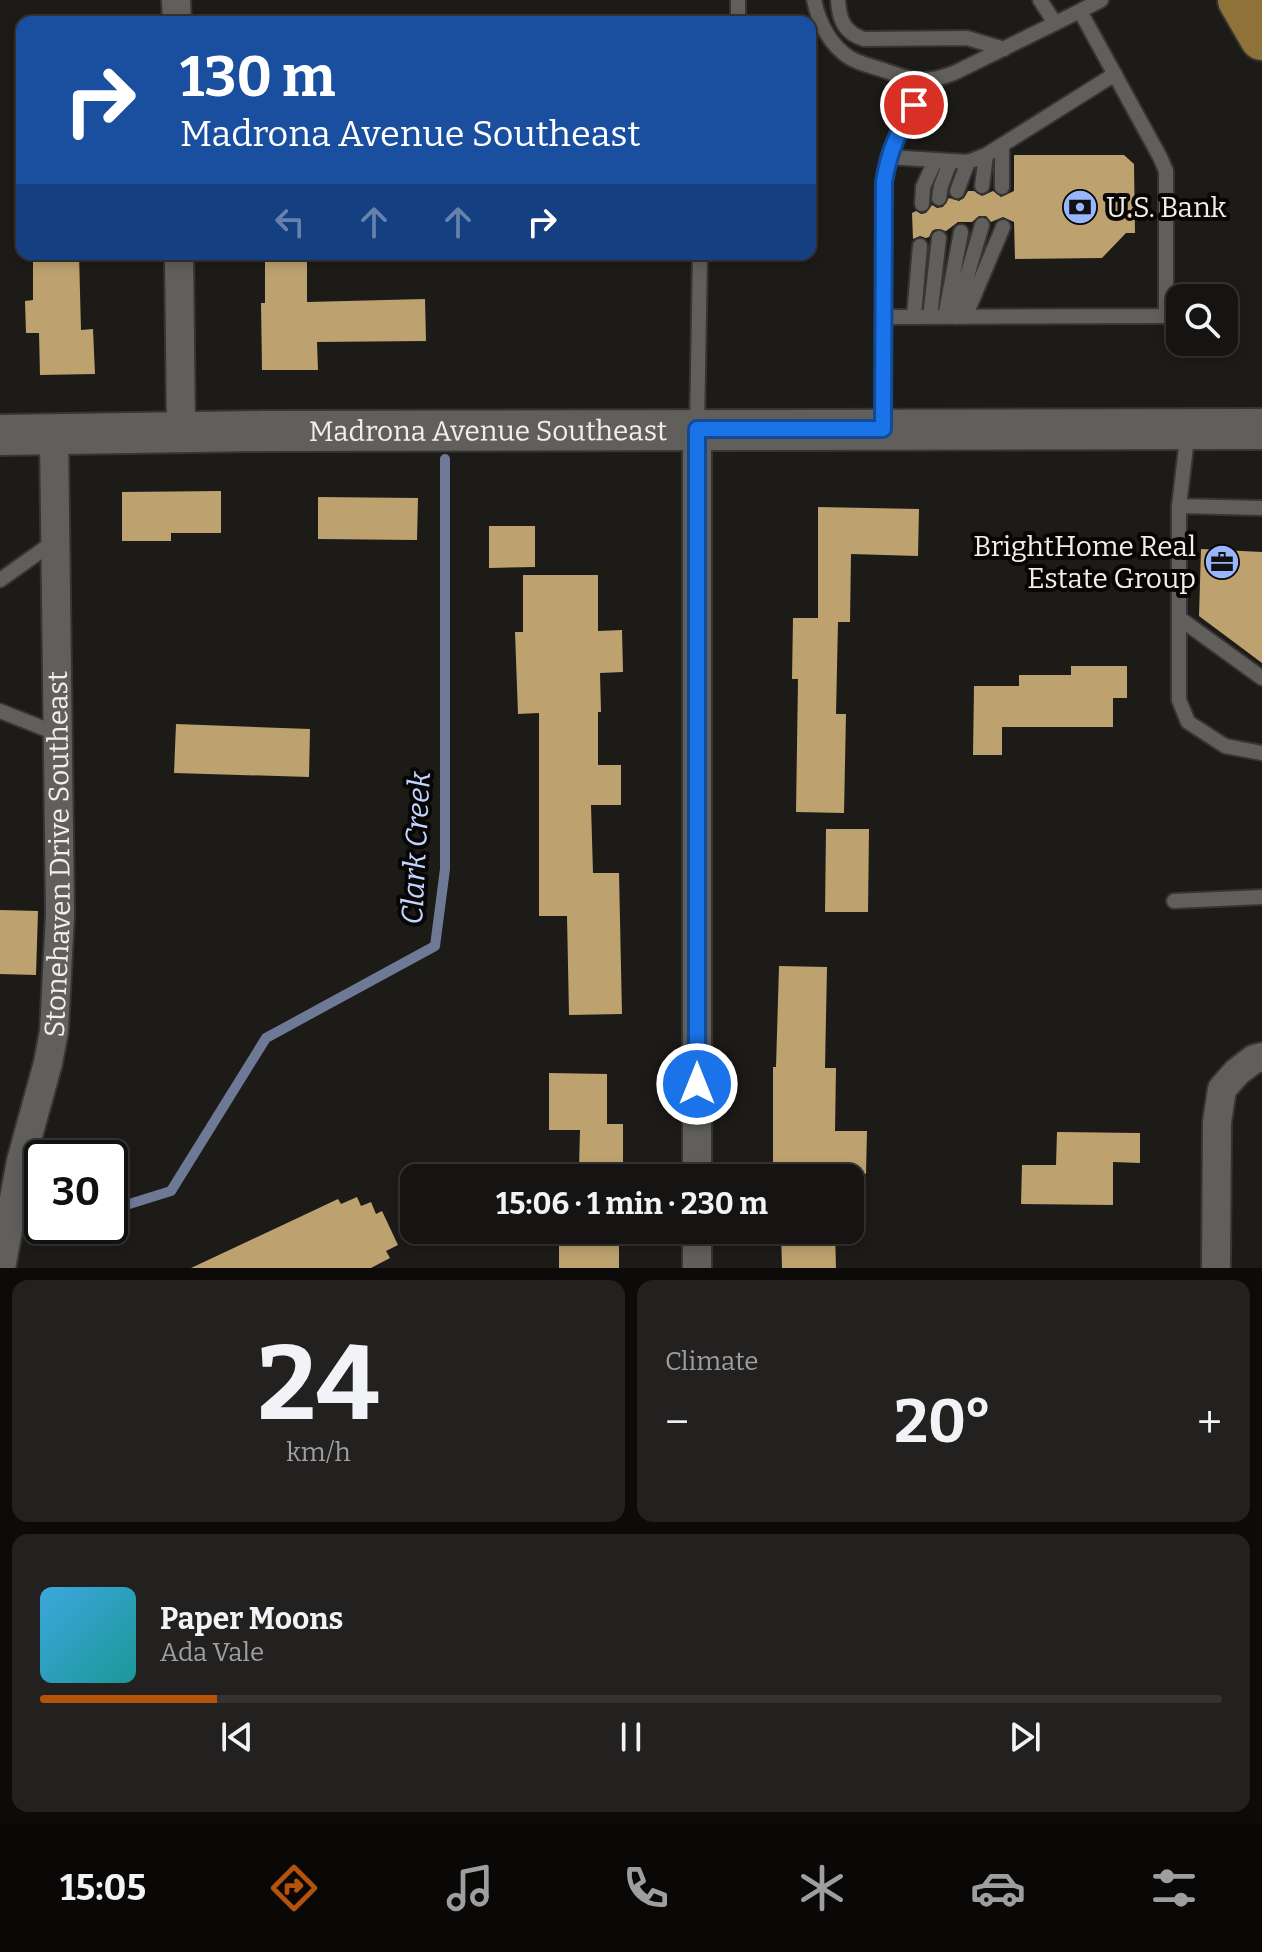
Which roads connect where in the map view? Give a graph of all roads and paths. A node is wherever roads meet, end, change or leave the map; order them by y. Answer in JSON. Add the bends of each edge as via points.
{"nodes":[{"id":1,"x":814,"y":0,"type":"edge"},
{"id":2,"x":838,"y":0,"type":"edge"},
{"id":3,"x":1040,"y":0,"type":"edge"},
{"id":4,"x":1101,"y":0,"type":"edge"},
{"id":5,"x":1240,"y":0,"type":"edge"},
{"id":6,"x":1080,"y":11,"type":"junction"},
{"id":7,"x":1055,"y":23,"type":"junction"},
{"id":8,"x":1262,"y":38,"type":"edge"},
{"id":9,"x":1004,"y":49,"type":"junction"},
{"id":10,"x":1115,"y":74,"type":"junction"},
{"id":11,"x":933,"y":81,"type":"junction"},
{"id":12,"x":1002,"y":145,"type":"junction"},
{"id":13,"x":986,"y":155,"type":"junction"},
{"id":14,"x":888,"y":157,"type":"junction"},
{"id":15,"x":943,"y":162,"type":"junction"},
{"id":16,"x":968,"y":162,"type":"junction"},
{"id":17,"x":982,"y":186,"type":"dead end"},
{"id":18,"x":1002,"y":187,"type":"dead end"},
{"id":19,"x":957,"y":191,"type":"dead end"},
{"id":20,"x":939,"y":198,"type":"dead end"},
{"id":21,"x":922,"y":204,"type":"dead end"},
{"id":22,"x":982,"y":225,"type":"dead end"},
{"id":23,"x":1003,"y":227,"type":"dead end"},
{"id":24,"x":961,"y":232,"type":"dead end"},
{"id":25,"x":939,"y":238,"type":"dead end"},
{"id":26,"x":920,"y":246,"type":"dead end"},
{"id":27,"x":179,"y":260,"type":"edge"},
{"id":28,"x":700,"y":260,"type":"edge"},
{"id":29,"x":914,"y":316,"type":"junction"},
{"id":30,"x":884,"y":317,"type":"junction"},
{"id":31,"x":949,"y":317,"type":"junction"},
{"id":32,"x":697,"y":429,"type":"junction"},
{"id":33,"x":883,"y":429,"type":"junction"},
{"id":34,"x":1188,"y":429,"type":"junction"},
{"id":35,"x":1262,"y":429,"type":"edge"},
{"id":36,"x":181,"y":431,"type":"junction"},
{"id":37,"x":0,"y":435,"type":"edge"},
{"id":38,"x":54,"y":435,"type":"junction"},
{"id":39,"x":1179,"y":506,"type":"junction"},
{"id":40,"x":1262,"y":508,"type":"edge"},
{"id":41,"x":55,"y":541,"type":"junction"},
{"id":42,"x":0,"y":580,"type":"edge"},
{"id":43,"x":1179,"y":618,"type":"junction"},
{"id":44,"x":1262,"y":678,"type":"edge"},
{"id":45,"x":0,"y":711,"type":"edge"},
{"id":46,"x":58,"y":734,"type":"junction"},
{"id":47,"x":1262,"y":753,"type":"edge"},
{"id":48,"x":1262,"y":897,"type":"edge"},
{"id":49,"x":1174,"y":901,"type":"dead end"},
{"id":50,"x":1262,"y":1057,"type":"edge"},
{"id":51,"x":697,"y":1164,"type":"edge"},
{"id":52,"x":697,"y":1244,"type":"edge"},
{"id":53,"x":1,"y":1268,"type":"edge"},
{"id":54,"x":697,"y":1268,"type":"edge"},
{"id":55,"x":1216,"y":1268,"type":"edge"}],
"edges":[{"from":1,"to":11,"type":"lane","via":[[829,38],[851,59]]},
{"from":2,"to":9,"type":"lane","via":[[844,27],[864,39],[967,38]]},
{"from":3,"to":7,"type":"lane"},
{"from":4,"to":6,"type":"lane"},
{"from":5,"to":8,"type":"main road"},
{"from":6,"to":7,"type":"lane"},
{"from":6,"to":10,"type":"lane"},
{"from":7,"to":9,"type":"lane"},
{"from":9,"to":11,"type":"lane"},
{"from":10,"to":12,"type":"lane"},
{"from":10,"to":31,"type":"lane","via":[[1166,171],[1166,316]]},
{"from":11,"to":14,"type":"lane","via":[[914,105]]},
{"from":12,"to":13,"type":"lane"},
{"from":12,"to":18,"type":"lane"},
{"from":13,"to":16,"type":"lane"},
{"from":13,"to":17,"type":"lane"},
{"from":14,"to":15,"type":"lane"},
{"from":14,"to":30,"type":"lane"},
{"from":15,"to":16,"type":"lane"},
{"from":15,"to":20,"type":"lane"},
{"from":15,"to":21,"type":"lane","via":[[923,187]]},
{"from":16,"to":19,"type":"lane"},
{"from":22,"to":31,"type":"lane"},
{"from":23,"to":31,"type":"lane"},
{"from":24,"to":31,"type":"lane"},
{"from":25,"to":31,"type":"lane"},
{"from":26,"to":29,"type":"lane"},
{"from":27,"to":36,"type":"street"},
{"from":28,"to":32,"type":"lane"},
{"from":29,"to":30,"type":"lane"},
{"from":29,"to":31,"type":"lane"},
{"from":30,"to":33,"type":"lane"},
{"from":32,"to":33,"type":"main road","name":"Madrona Avenue Southeast"},
{"from":32,"to":36,"type":"main road","name":"Madrona Avenue Southeast"},
{"from":32,"to":51,"type":"street"},
{"from":33,"to":34,"type":"main road","name":"Madrona Avenue Southeast"},
{"from":34,"to":35,"type":"main road","name":"Madrona Avenue Southeast"},
{"from":34,"to":39,"type":"lane"},
{"from":36,"to":38,"type":"main road","name":"Madrona Avenue Southeast"},
{"from":37,"to":38,"type":"main road","name":"Madrona Avenue Southeast"},
{"from":38,"to":41,"type":"street","name":"Stonehaven Drive Southeast"},
{"from":39,"to":40,"type":"lane"},
{"from":39,"to":43,"type":"lane"},
{"from":41,"to":42,"type":"lane"},
{"from":41,"to":46,"type":"street","name":"Stonehaven Drive Southeast"},
{"from":43,"to":44,"type":"lane"},
{"from":43,"to":47,"type":"lane","via":[[1179,700],[1188,722],[1225,746]]},
{"from":45,"to":46,"type":"lane"},
{"from":46,"to":53,"type":"street","name":"Stonehaven Drive Southeast","via":[[60,915],[54,1031]]},
{"from":48,"to":49,"type":"lane"},
{"from":50,"to":55,"type":"street","via":[[1222,1089]]},
{"from":52,"to":54,"type":"street"}]}
